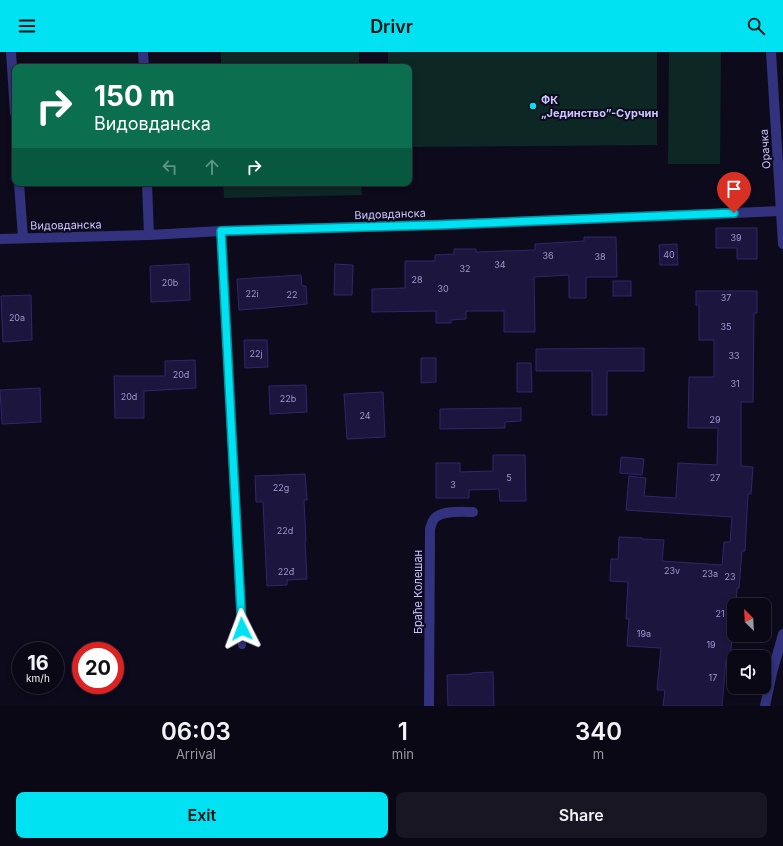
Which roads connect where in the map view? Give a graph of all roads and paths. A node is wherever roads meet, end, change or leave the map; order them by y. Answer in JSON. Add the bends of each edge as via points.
{"nodes":[{"id":1,"x":11,"y":52,"type":"edge"},
{"id":2,"x":143,"y":52,"type":"edge"},
{"id":3,"x":771,"y":52,"type":"edge"},
{"id":4,"x":144,"y":64,"type":"edge"},
{"id":5,"x":12,"y":68,"type":"edge"},
{"id":6,"x":19,"y":186,"type":"edge"},
{"id":7,"x":147,"y":186,"type":"edge"},
{"id":8,"x":781,"y":211,"type":"junction"},
{"id":9,"x":221,"y":231,"type":"junction"},
{"id":10,"x":149,"y":235,"type":"junction"},
{"id":11,"x":23,"y":238,"type":"junction"},
{"id":12,"x":0,"y":239,"type":"edge"},
{"id":13,"x":783,"y":244,"type":"edge"},
{"id":14,"x":474,"y":512,"type":"dead end"},
{"id":15,"x":783,"y":634,"type":"edge"},
{"id":16,"x":242,"y":645,"type":"dead end"},
{"id":17,"x":429,"y":706,"type":"edge"},
{"id":18,"x":765,"y":706,"type":"edge"}],
"edges":[{"from":1,"to":5,"type":"street"},
{"from":2,"to":4,"type":"street"},
{"from":3,"to":8,"type":"street","name":"Орачка"},
{"from":6,"to":11,"type":"street"},
{"from":7,"to":10,"type":"street"},
{"from":8,"to":9,"type":"street","name":"Видовданска"},
{"from":8,"to":13,"type":"street","name":"Орачка"},
{"from":9,"to":10,"type":"street","name":"Видовданска"},
{"from":9,"to":16,"type":"lane"},
{"from":10,"to":11,"type":"street","name":"Видовданска"},
{"from":11,"to":12,"type":"street","name":"Видовданска"},
{"from":14,"to":17,"type":"street","name":"Браће Колешан","via":[[445,513],[436,517],[430,529]]},
{"from":15,"to":18,"type":"street"}]}
